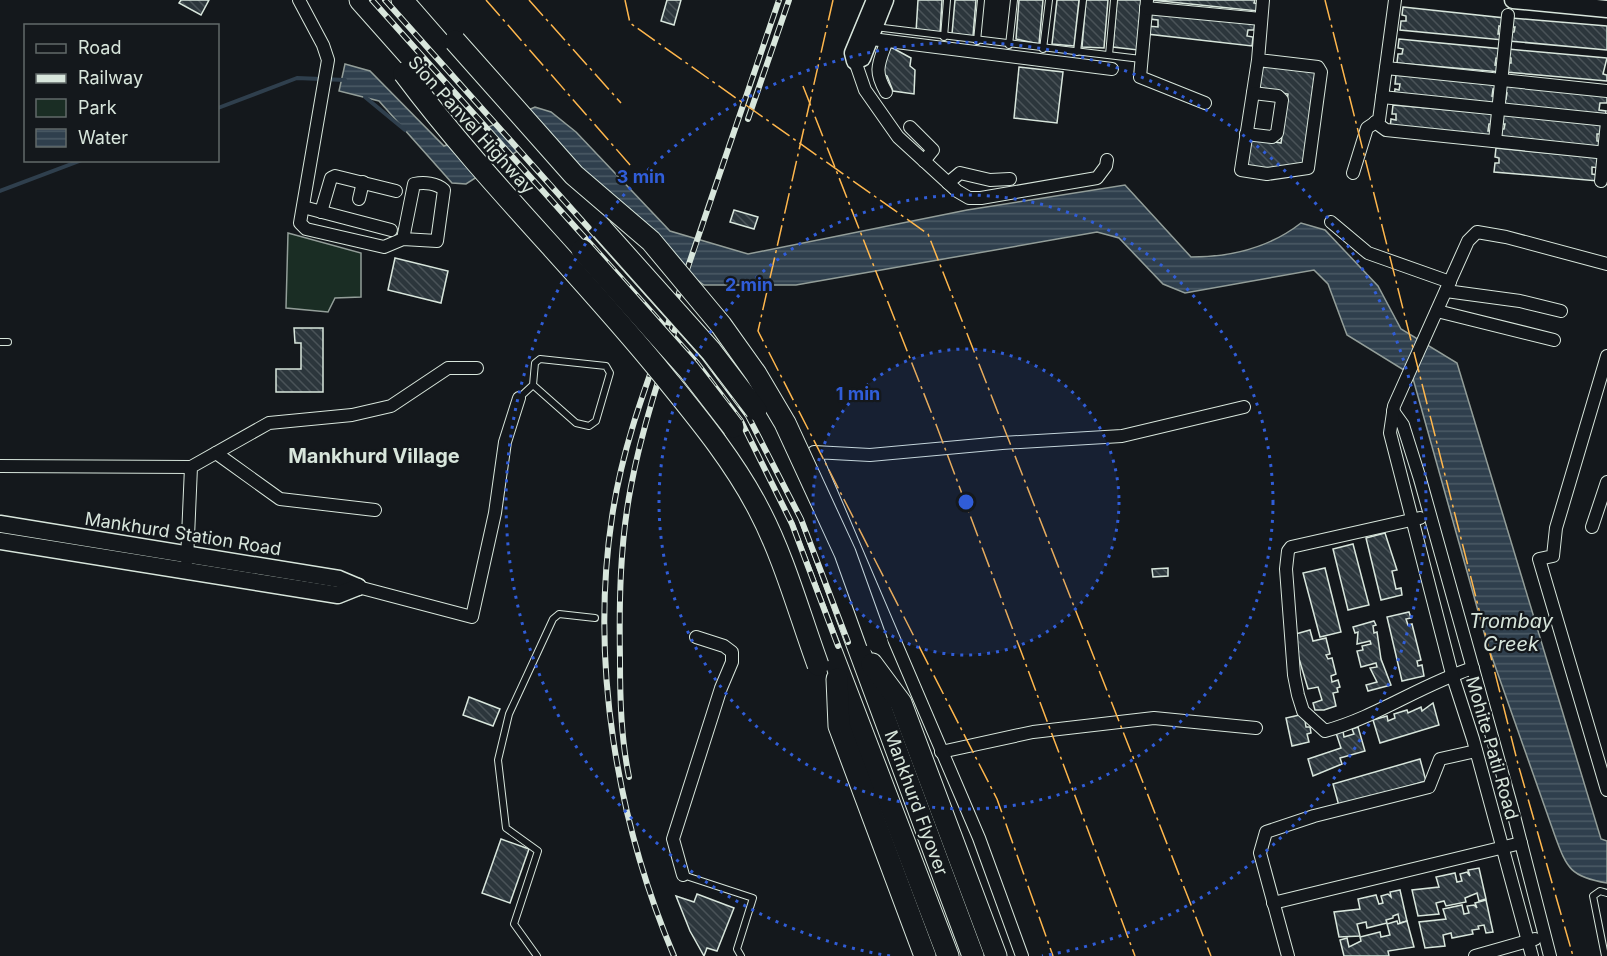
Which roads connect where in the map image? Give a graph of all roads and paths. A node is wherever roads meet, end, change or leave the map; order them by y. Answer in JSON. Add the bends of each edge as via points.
{"nodes":[{"id":1,"x":299,"y":0,"type":"edge"},
{"id":2,"x":360,"y":0,"type":"edge"},
{"id":3,"x":875,"y":0,"type":"edge"},
{"id":4,"x":885,"y":0,"type":"edge"},
{"id":5,"x":947,"y":0,"type":"edge"},
{"id":6,"x":981,"y":0,"type":"edge"},
{"id":7,"x":1014,"y":0,"type":"edge"},
{"id":8,"x":1049,"y":0,"type":"edge"},
{"id":9,"x":1083,"y":0,"type":"edge"},
{"id":10,"x":1114,"y":0,"type":"edge"},
{"id":11,"x":1263,"y":0,"type":"edge"},
{"id":12,"x":1395,"y":0,"type":"edge"},
{"id":13,"x":404,"y":3,"type":"edge"},
{"id":14,"x":1581,"y":3,"type":"edge"},
{"id":15,"x":1147,"y":4,"type":"edge"},
{"id":16,"x":1510,"y":8,"type":"edge"},
{"id":17,"x":1607,"y":9,"type":"edge"},
{"id":18,"x":1261,"y":19,"type":"junction"},
{"id":19,"x":381,"y":23,"type":"junction"},
{"id":20,"x":872,"y":37,"type":"junction"},
{"id":21,"x":944,"y":37,"type":"junction"},
{"id":22,"x":977,"y":41,"type":"junction"},
{"id":23,"x":1009,"y":45,"type":"junction"},
{"id":24,"x":1043,"y":49,"type":"junction"},
{"id":25,"x":1077,"y":52,"type":"junction"},
{"id":26,"x":1109,"y":56,"type":"junction"},
{"id":27,"x":1141,"y":59,"type":"junction"},
{"id":28,"x":1258,"y":60,"type":"junction"},
{"id":29,"x":855,"y":61,"type":"joint"},
{"id":30,"x":1386,"y":68,"type":"junction"},
{"id":31,"x":1112,"y":69,"type":"dead end"},
{"id":32,"x":1503,"y":80,"type":"junction"},
{"id":33,"x":1607,"y":91,"type":"edge"},
{"id":34,"x":886,"y":92,"type":"dead end"},
{"id":35,"x":1253,"y":93,"type":"junction"},
{"id":36,"x":1382,"y":97,"type":"junction"},
{"id":37,"x":1205,"y":103,"type":"dead end"},
{"id":38,"x":1499,"y":109,"type":"junction"},
{"id":39,"x":1607,"y":121,"type":"edge"},
{"id":40,"x":1375,"y":122,"type":"junction"},
{"id":41,"x":910,"y":127,"type":"dead end"},
{"id":42,"x":1246,"y":134,"type":"junction"},
{"id":43,"x":1496,"y":141,"type":"junction"},
{"id":44,"x":1605,"y":152,"type":"edge"},
{"id":45,"x":1107,"y":160,"type":"dead end"},
{"id":46,"x":924,"y":161,"type":"junction"},
{"id":47,"x":1353,"y":173,"type":"dead end"},
{"id":48,"x":1010,"y":178,"type":"dead end"},
{"id":49,"x":1601,"y":181,"type":"dead end"},
{"id":50,"x":363,"y":182,"type":"junction"},
{"id":51,"x":948,"y":183,"type":"junction"},
{"id":52,"x":396,"y":191,"type":"dead end"},
{"id":53,"x":359,"y":200,"type":"dead end"},
{"id":54,"x":303,"y":207,"type":"junction"},
{"id":55,"x":321,"y":212,"type":"junction"},
{"id":56,"x":1331,"y":222,"type":"dead end"},
{"id":57,"x":391,"y":230,"type":"dead end"},
{"id":58,"x":403,"y":239,"type":"junction"},
{"id":59,"x":1607,"y":264,"type":"edge"},
{"id":60,"x":1448,"y":287,"type":"junction"},
{"id":61,"x":1437,"y":312,"type":"junction"},
{"id":62,"x":1561,"y":312,"type":"dead end"},
{"id":63,"x":1554,"y":340,"type":"dead end"},
{"id":64,"x":0,"y":342,"type":"edge"},
{"id":65,"x":8,"y":342,"type":"dead end"},
{"id":66,"x":1607,"y":356,"type":"edge"},
{"id":67,"x":477,"y":368,"type":"dead end"},
{"id":68,"x":533,"y":385,"type":"junction"},
{"id":69,"x":519,"y":398,"type":"joint"},
{"id":70,"x":1244,"y":407,"type":"dead end"},
{"id":71,"x":1393,"y":411,"type":"junction"},
{"id":72,"x":216,"y":453,"type":"junction"},
{"id":73,"x":0,"y":466,"type":"edge"},
{"id":74,"x":191,"y":467,"type":"junction"},
{"id":75,"x":1420,"y":481,"type":"junction"},
{"id":76,"x":1607,"y":482,"type":"edge"},
{"id":77,"x":1404,"y":486,"type":"junction"},
{"id":78,"x":375,"y":510,"type":"dead end"},
{"id":79,"x":1430,"y":515,"type":"junction"},
{"id":80,"x":1413,"y":520,"type":"junction"},
{"id":81,"x":0,"y":524,"type":"edge"},
{"id":82,"x":1592,"y":527,"type":"dead end"},
{"id":83,"x":0,"y":541,"type":"edge"},
{"id":84,"x":1440,"y":551,"type":"junction"},
{"id":85,"x":1423,"y":555,"type":"junction"},
{"id":86,"x":186,"y":564,"type":"junction"},
{"id":87,"x":358,"y":587,"type":"joint"},
{"id":88,"x":595,"y":618,"type":"dead end"},
{"id":89,"x":696,"y":637,"type":"dead end"},
{"id":90,"x":869,"y":646,"type":"junction"},
{"id":91,"x":827,"y":663,"type":"junction"},
{"id":92,"x":1473,"y":668,"type":"junction"},
{"id":93,"x":1452,"y":675,"type":"junction"},
{"id":94,"x":891,"y":707,"type":"junction"},
{"id":95,"x":849,"y":722,"type":"junction"},
{"id":96,"x":1256,"y":728,"type":"dead end"},
{"id":97,"x":1476,"y":751,"type":"junction"},
{"id":98,"x":940,"y":752,"type":"junction"},
{"id":99,"x":1607,"y":790,"type":"edge"},
{"id":100,"x":1511,"y":804,"type":"junction"},
{"id":101,"x":1492,"y":809,"type":"junction"},
{"id":102,"x":1521,"y":843,"type":"junction"},
{"id":103,"x":1503,"y":849,"type":"junction"},
{"id":104,"x":683,"y":875,"type":"joint"},
{"id":105,"x":1607,"y":892,"type":"edge"},
{"id":106,"x":1273,"y":903,"type":"junction"},
{"id":107,"x":1545,"y":936,"type":"junction"},
{"id":108,"x":1528,"y":941,"type":"junction"},
{"id":109,"x":537,"y":956,"type":"edge"},
{"id":110,"x":741,"y":956,"type":"edge"},
{"id":111,"x":925,"y":956,"type":"edge"},
{"id":112,"x":948,"y":956,"type":"edge"},
{"id":113,"x":973,"y":956,"type":"edge"},
{"id":114,"x":996,"y":956,"type":"edge"},
{"id":115,"x":1022,"y":956,"type":"edge"},
{"id":116,"x":1288,"y":956,"type":"edge"},
{"id":117,"x":1475,"y":956,"type":"edge"},
{"id":118,"x":1532,"y":956,"type":"edge"},
{"id":119,"x":1550,"y":956,"type":"edge"},
{"id":120,"x":1605,"y":956,"type":"edge"}],
"edges":[{"from":1,"to":54,"type":"street","via":[[328,60]]},
{"from":2,"to":19,"type":"highway","name":"Sion Panvel Highway"},
{"from":3,"to":20,"type":"street"},
{"from":4,"to":20,"type":"street"},
{"from":5,"to":21,"type":"lane"},
{"from":6,"to":22,"type":"lane"},
{"from":7,"to":23,"type":"lane"},
{"from":8,"to":24,"type":"lane"},
{"from":9,"to":25,"type":"lane"},
{"from":10,"to":26,"type":"lane"},
{"from":11,"to":18,"type":"street"},
{"from":12,"to":30,"type":"street"},
{"from":13,"to":90,"type":"highway","name":"Sion Panvel Highway","bridge":true,"via":[[711,351],[756,410]]},
{"from":13,"to":90,"type":"highway","bridge":true,"via":[[455,41],[574,175],[651,241],[721,325],[785,423],[845,553]]},
{"from":14,"to":16,"type":"street"},
{"from":14,"to":17,"type":"street"},
{"from":15,"to":18,"type":"street"},
{"from":15,"to":27,"type":"street"},
{"from":16,"to":32,"type":"street"},
{"from":18,"to":28,"type":"street"},
{"from":19,"to":91,"type":"highway","bridge":true,"via":[[404,73],[480,169],[638,343],[716,440],[759,508]]},
{"from":19,"to":91,"type":"highway","name":"Sion Panvel Highway","bridge":true,"via":[[689,370],[733,427],[784,528]]},
{"from":20,"to":21,"type":"lane"},
{"from":20,"to":29,"type":"street","via":[[862,58]]},
{"from":20,"to":31,"type":"street"},
{"from":20,"to":34,"type":"street","via":[[878,77]]},
{"from":21,"to":22,"type":"lane"},
{"from":22,"to":23,"type":"lane"},
{"from":23,"to":24,"type":"lane"},
{"from":24,"to":25,"type":"lane"},
{"from":25,"to":26,"type":"lane"},
{"from":26,"to":27,"type":"lane"},
{"from":27,"to":37,"type":"street","via":[[1142,78]]},
{"from":28,"to":35,"type":"street"},
{"from":28,"to":42,"type":"street","via":[[1318,67],[1322,72],[1308,168],[1267,174],[1241,170]]},
{"from":29,"to":46,"type":"street","via":[[865,90],[898,137]]},
{"from":30,"to":32,"type":"street"},
{"from":30,"to":36,"type":"street"},
{"from":32,"to":33,"type":"street"},
{"from":32,"to":38,"type":"street"},
{"from":35,"to":42,"type":"street"},
{"from":35,"to":42,"type":"street","via":[[1282,100],[1277,133],[1272,137]]},
{"from":36,"to":38,"type":"street"},
{"from":36,"to":40,"type":"street"},
{"from":38,"to":39,"type":"street"},
{"from":38,"to":43,"type":"street"},
{"from":39,"to":44,"type":"street"},
{"from":40,"to":43,"type":"street","via":[[1386,130]]},
{"from":40,"to":47,"type":"street","via":[[1367,128]]},
{"from":41,"to":46,"type":"street","via":[[936,154]]},
{"from":43,"to":44,"type":"street"},
{"from":44,"to":49,"type":"street"},
{"from":45,"to":51,"type":"street","via":[[1097,177],[981,198],[969,198]]},
{"from":46,"to":51,"type":"street"},
{"from":48,"to":51,"type":"street","via":[[990,180],[960,173]]},
{"from":50,"to":52,"type":"street"},
{"from":50,"to":53,"type":"street"},
{"from":50,"to":55,"type":"street","via":[[331,178]]},
{"from":54,"to":55,"type":"street"},
{"from":54,"to":58,"type":"street","via":[[300,222],[306,229],[384,247]]},
{"from":55,"to":57,"type":"street"},
{"from":56,"to":60,"type":"street","via":[[1368,253]]},
{"from":58,"to":58,"type":"street","via":[[414,184],[440,186],[444,190],[437,242]]},
{"from":59,"to":60,"type":"street","via":[[1477,232],[1468,241]]},
{"from":60,"to":61,"type":"street"},
{"from":60,"to":62,"type":"street"},
{"from":61,"to":63,"type":"street"},
{"from":61,"to":71,"type":"street"},
{"from":64,"to":65,"type":"lane"},
{"from":66,"to":99,"type":"street","via":[[1556,528],[1553,556],[1539,559]]},
{"from":67,"to":72,"type":"street","via":[[448,368],[391,406],[352,415],[269,423]]},
{"from":68,"to":68,"type":"lane","via":[[535,363],[540,359],[606,366],[610,374],[596,421],[589,426],[576,423]]},
{"from":68,"to":69,"type":"lane"},
{"from":69,"to":87,"type":"street","name":"Mankhurd Station Road","via":[[505,442],[495,513],[472,617]]},
{"from":70,"to":98,"type":"street","via":[[1122,436],[870,455],[814,452],[878,595]]},
{"from":71,"to":75,"type":"street","via":[[1403,425]]},
{"from":71,"to":77,"type":"street","name":"Mohite Patil Road","via":[[1390,433]]},
{"from":72,"to":74,"type":"street"},
{"from":72,"to":78,"type":"street","via":[[280,499]]},
{"from":73,"to":74,"type":"street"},
{"from":74,"to":86,"type":"street"},
{"from":75,"to":77,"type":"street"},
{"from":75,"to":79,"type":"street"},
{"from":76,"to":82,"type":"street"},
{"from":77,"to":80,"type":"street","name":"Mohite Patil Road"},
{"from":79,"to":80,"type":"street"},
{"from":79,"to":84,"type":"street"},
{"from":80,"to":85,"type":"street","name":"Mohite Patil Road"},
{"from":80,"to":93,"type":"street","via":[[1291,547],[1288,551],[1286,568],[1298,695],[1303,711],[1325,731],[1347,725]]},
{"from":81,"to":86,"type":"street","name":"Mankhurd Station Road"},
{"from":83,"to":86,"type":"street","name":"Mankhurd Station Road"},
{"from":84,"to":85,"type":"street"},
{"from":84,"to":92,"type":"street"},
{"from":85,"to":93,"type":"street","name":"Mohite Patil Road"},
{"from":86,"to":87,"type":"street","name":"Mankhurd Station Road","via":[[338,595]]},
{"from":88,"to":109,"type":"lane","via":[[560,614],[553,619],[509,714],[498,760],[506,828],[538,851],[514,924]]},
{"from":89,"to":104,"type":"street","via":[[724,646],[732,652],[732,662],[673,838]]},
{"from":90,"to":94,"type":"highway"},
{"from":91,"to":95,"type":"highway"},
{"from":92,"to":93,"type":"street"},
{"from":92,"to":100,"type":"street"},
{"from":93,"to":97,"type":"street","name":"Mohite Patil Road"},
{"from":94,"to":113,"type":"highway","name":"Mankhurd Flyover"},
{"from":94,"to":114,"type":"highway"},
{"from":95,"to":111,"type":"highway"},
{"from":95,"to":112,"type":"highway","name":"Mankhurd Flyover"},
{"from":96,"to":98,"type":"street","via":[[1154,718],[1033,732]]},
{"from":97,"to":101,"type":"street","name":"Mohite Patil Road"},
{"from":97,"to":106,"type":"street","via":[[1440,759],[1429,787],[1266,832],[1260,854]]},
{"from":98,"to":115,"type":"street","via":[[979,838]]},
{"from":100,"to":101,"type":"street"},
{"from":100,"to":102,"type":"street"},
{"from":101,"to":103,"type":"street","name":"Mohite Patil Road"},
{"from":102,"to":103,"type":"street"},
{"from":102,"to":107,"type":"street"},
{"from":103,"to":106,"type":"street"},
{"from":103,"to":108,"type":"street","name":"Mohite Patil Road"},
{"from":104,"to":110,"type":"lane","via":[[753,898],[737,949]]},
{"from":105,"to":120,"type":"lane","via":[[1593,896]]},
{"from":106,"to":116,"type":"street"},
{"from":107,"to":108,"type":"street"},
{"from":107,"to":119,"type":"street"},
{"from":108,"to":117,"type":"street"},
{"from":108,"to":118,"type":"street","name":"Mohite Patil Road"}]}
